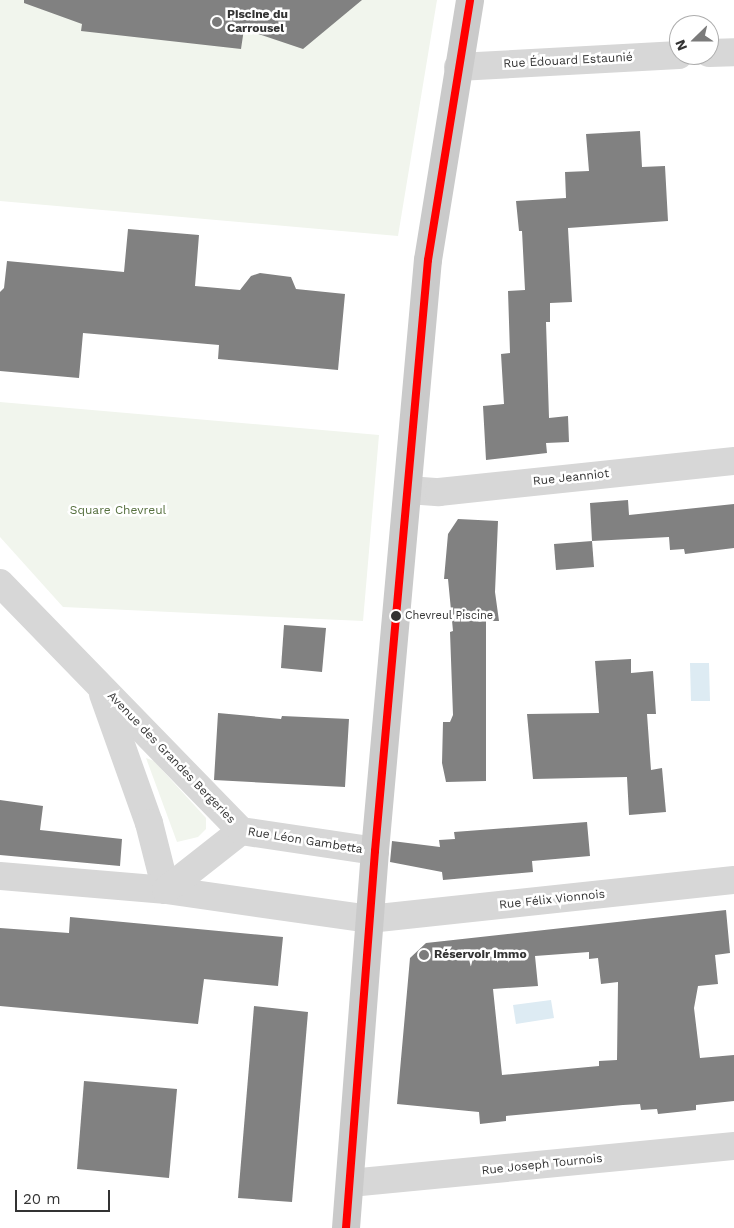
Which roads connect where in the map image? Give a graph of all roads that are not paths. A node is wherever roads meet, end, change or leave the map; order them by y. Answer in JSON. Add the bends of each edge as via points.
{"nodes":[{"id":1,"x":470,"y":0,"type":"edge"},
{"id":2,"x":734,"y":52,"type":"edge"},
{"id":3,"x":719,"y":53,"type":"edge"},
{"id":4,"x":669,"y":56,"type":"edge"},
{"id":5,"x":458,"y":67,"type":"junction"},
{"id":6,"x":734,"y":461,"type":"edge"},
{"id":7,"x":408,"y":490,"type":"junction"},
{"id":8,"x":0,"y":583,"type":"edge"},
{"id":9,"x":100,"y":685,"type":"junction"},
{"id":10,"x":241,"y":831,"type":"junction"},
{"id":11,"x":375,"y":851,"type":"junction"},
{"id":12,"x":0,"y":876,"type":"edge"},
{"id":13,"x":734,"y":880,"type":"edge"},
{"id":14,"x":166,"y":890,"type":"junction"},
{"id":15,"x":369,"y":919,"type":"junction"},
{"id":16,"x":734,"y":1146,"type":"edge"},
{"id":17,"x":350,"y":1183,"type":"junction"},
{"id":18,"x":346,"y":1228,"type":"edge"}],
"edges":[{"from":1,"to":5,"type":"main road"},
{"from":2,"to":3,"type":"street"},
{"from":4,"to":5,"type":"street","name":"Rue Édouard Estaunié"},
{"from":5,"to":7,"type":"main road","via":[[428,260]]},
{"from":6,"to":7,"type":"street","name":"Rue Jeanniot","via":[[439,492]]},
{"from":7,"to":11,"type":"main road"},
{"from":8,"to":9,"type":"street","name":"Avenue des Grandes Bergeries"},
{"from":9,"to":10,"type":"street","name":"Avenue des Grandes Bergeries"},
{"from":9,"to":14,"type":"street","name":"Avenue des Grandes Bergeries","via":[[149,823]]},
{"from":10,"to":11,"type":"street","name":"Rue Léon Gambetta"},
{"from":10,"to":14,"type":"street","name":"Rue Léon Gambetta"},
{"from":11,"to":15,"type":"main road"},
{"from":12,"to":14,"type":"street"},
{"from":13,"to":15,"type":"street","name":"Rue Félix Vionnois"},
{"from":14,"to":15,"type":"street"},
{"from":15,"to":17,"type":"main road"},
{"from":16,"to":17,"type":"street","name":"Rue Joseph Tournois"},
{"from":17,"to":18,"type":"main road"}]}
